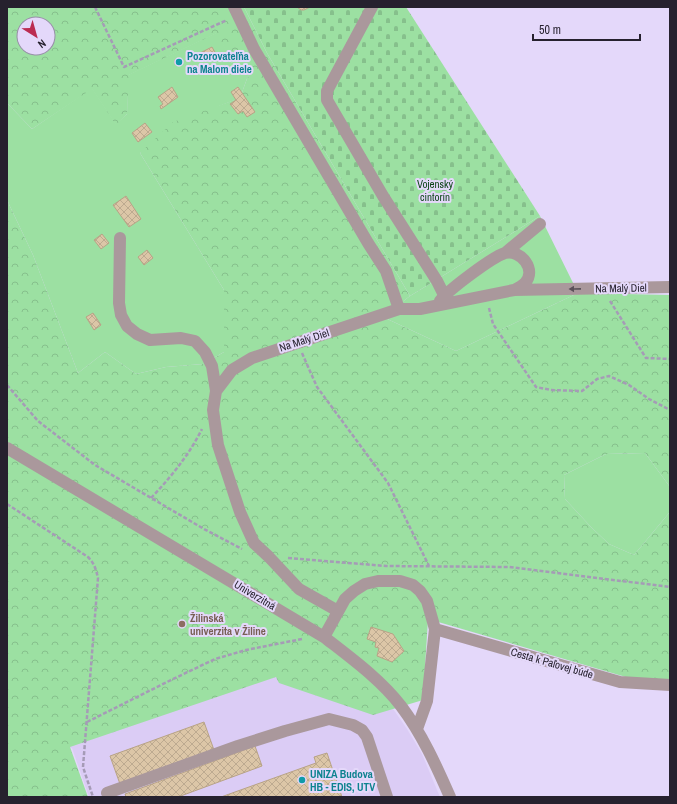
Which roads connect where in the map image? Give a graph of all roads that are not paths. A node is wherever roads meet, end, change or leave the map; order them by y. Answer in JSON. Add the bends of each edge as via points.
{"nodes":[{"id":1,"x":372,"y":7,"type":"edge"},
{"id":2,"x":236,"y":11,"type":"edge"},
{"id":3,"x":540,"y":224,"type":"dead end"},
{"id":4,"x":120,"y":238,"type":"dead end"},
{"id":5,"x":505,"y":253,"type":"junction"},
{"id":6,"x":670,"y":287,"type":"edge"},
{"id":7,"x":514,"y":290,"type":"junction"},
{"id":8,"x":444,"y":295,"type":"junction"},
{"id":9,"x":436,"y":306,"type":"junction"},
{"id":10,"x":399,"y":309,"type":"junction"},
{"id":11,"x":216,"y":391,"type":"junction"},
{"id":12,"x":7,"y":448,"type":"edge"},
{"id":13,"x":338,"y":612,"type":"junction"},
{"id":14,"x":435,"y":629,"type":"junction"},
{"id":15,"x":324,"y":637,"type":"junction"},
{"id":16,"x":670,"y":685,"type":"edge"},
{"id":17,"x":417,"y":729,"type":"junction"},
{"id":18,"x":106,"y":793,"type":"dead end"},
{"id":19,"x":387,"y":797,"type":"edge"},
{"id":20,"x":450,"y":797,"type":"edge"}],
"edges":[{"from":1,"to":8,"type":"street","via":[[327,91],[327,100]]},
{"from":2,"to":10,"type":"street","via":[[258,56],[386,271]]},
{"from":3,"to":5,"type":"street"},
{"from":4,"to":11,"type":"street","via":[[119,303],[121,315],[127,326],[150,340],[181,338],[195,341],[205,352],[212,366]]},
{"from":5,"to":7,"type":"street","via":[[520,256],[528,266],[526,282]]},
{"from":5,"to":8,"type":"street"},
{"from":6,"to":7,"type":"street","name":"Na Malý Diel","one_way":true},
{"from":7,"to":9,"type":"street","name":"Na Malý Diel"},
{"from":8,"to":9,"type":"street"},
{"from":9,"to":10,"type":"street","name":"Na Malý Diel"},
{"from":10,"to":11,"type":"street","name":"Na Malý Diel","via":[[252,358],[232,370]]},
{"from":11,"to":13,"type":"street","name":"Na Malý Diel","via":[[213,410],[218,445],[240,512],[254,543],[299,589]]},
{"from":12,"to":15,"type":"street","name":"Univerzitná"},
{"from":13,"to":14,"type":"street","via":[[344,599],[365,584],[400,581],[413,585],[428,601]]},
{"from":13,"to":15,"type":"street"},
{"from":14,"to":16,"type":"street","name":"Cesta k Paľovej búde","via":[[620,682]]},
{"from":14,"to":17,"type":"street","via":[[427,701]]},
{"from":15,"to":17,"type":"street","name":"Univerzitná","via":[[372,675],[400,705]]},
{"from":17,"to":20,"type":"street","name":"Univerzitná"},
{"from":18,"to":19,"type":"street","via":[[285,730],[329,719],[362,730],[367,737]]}]}
